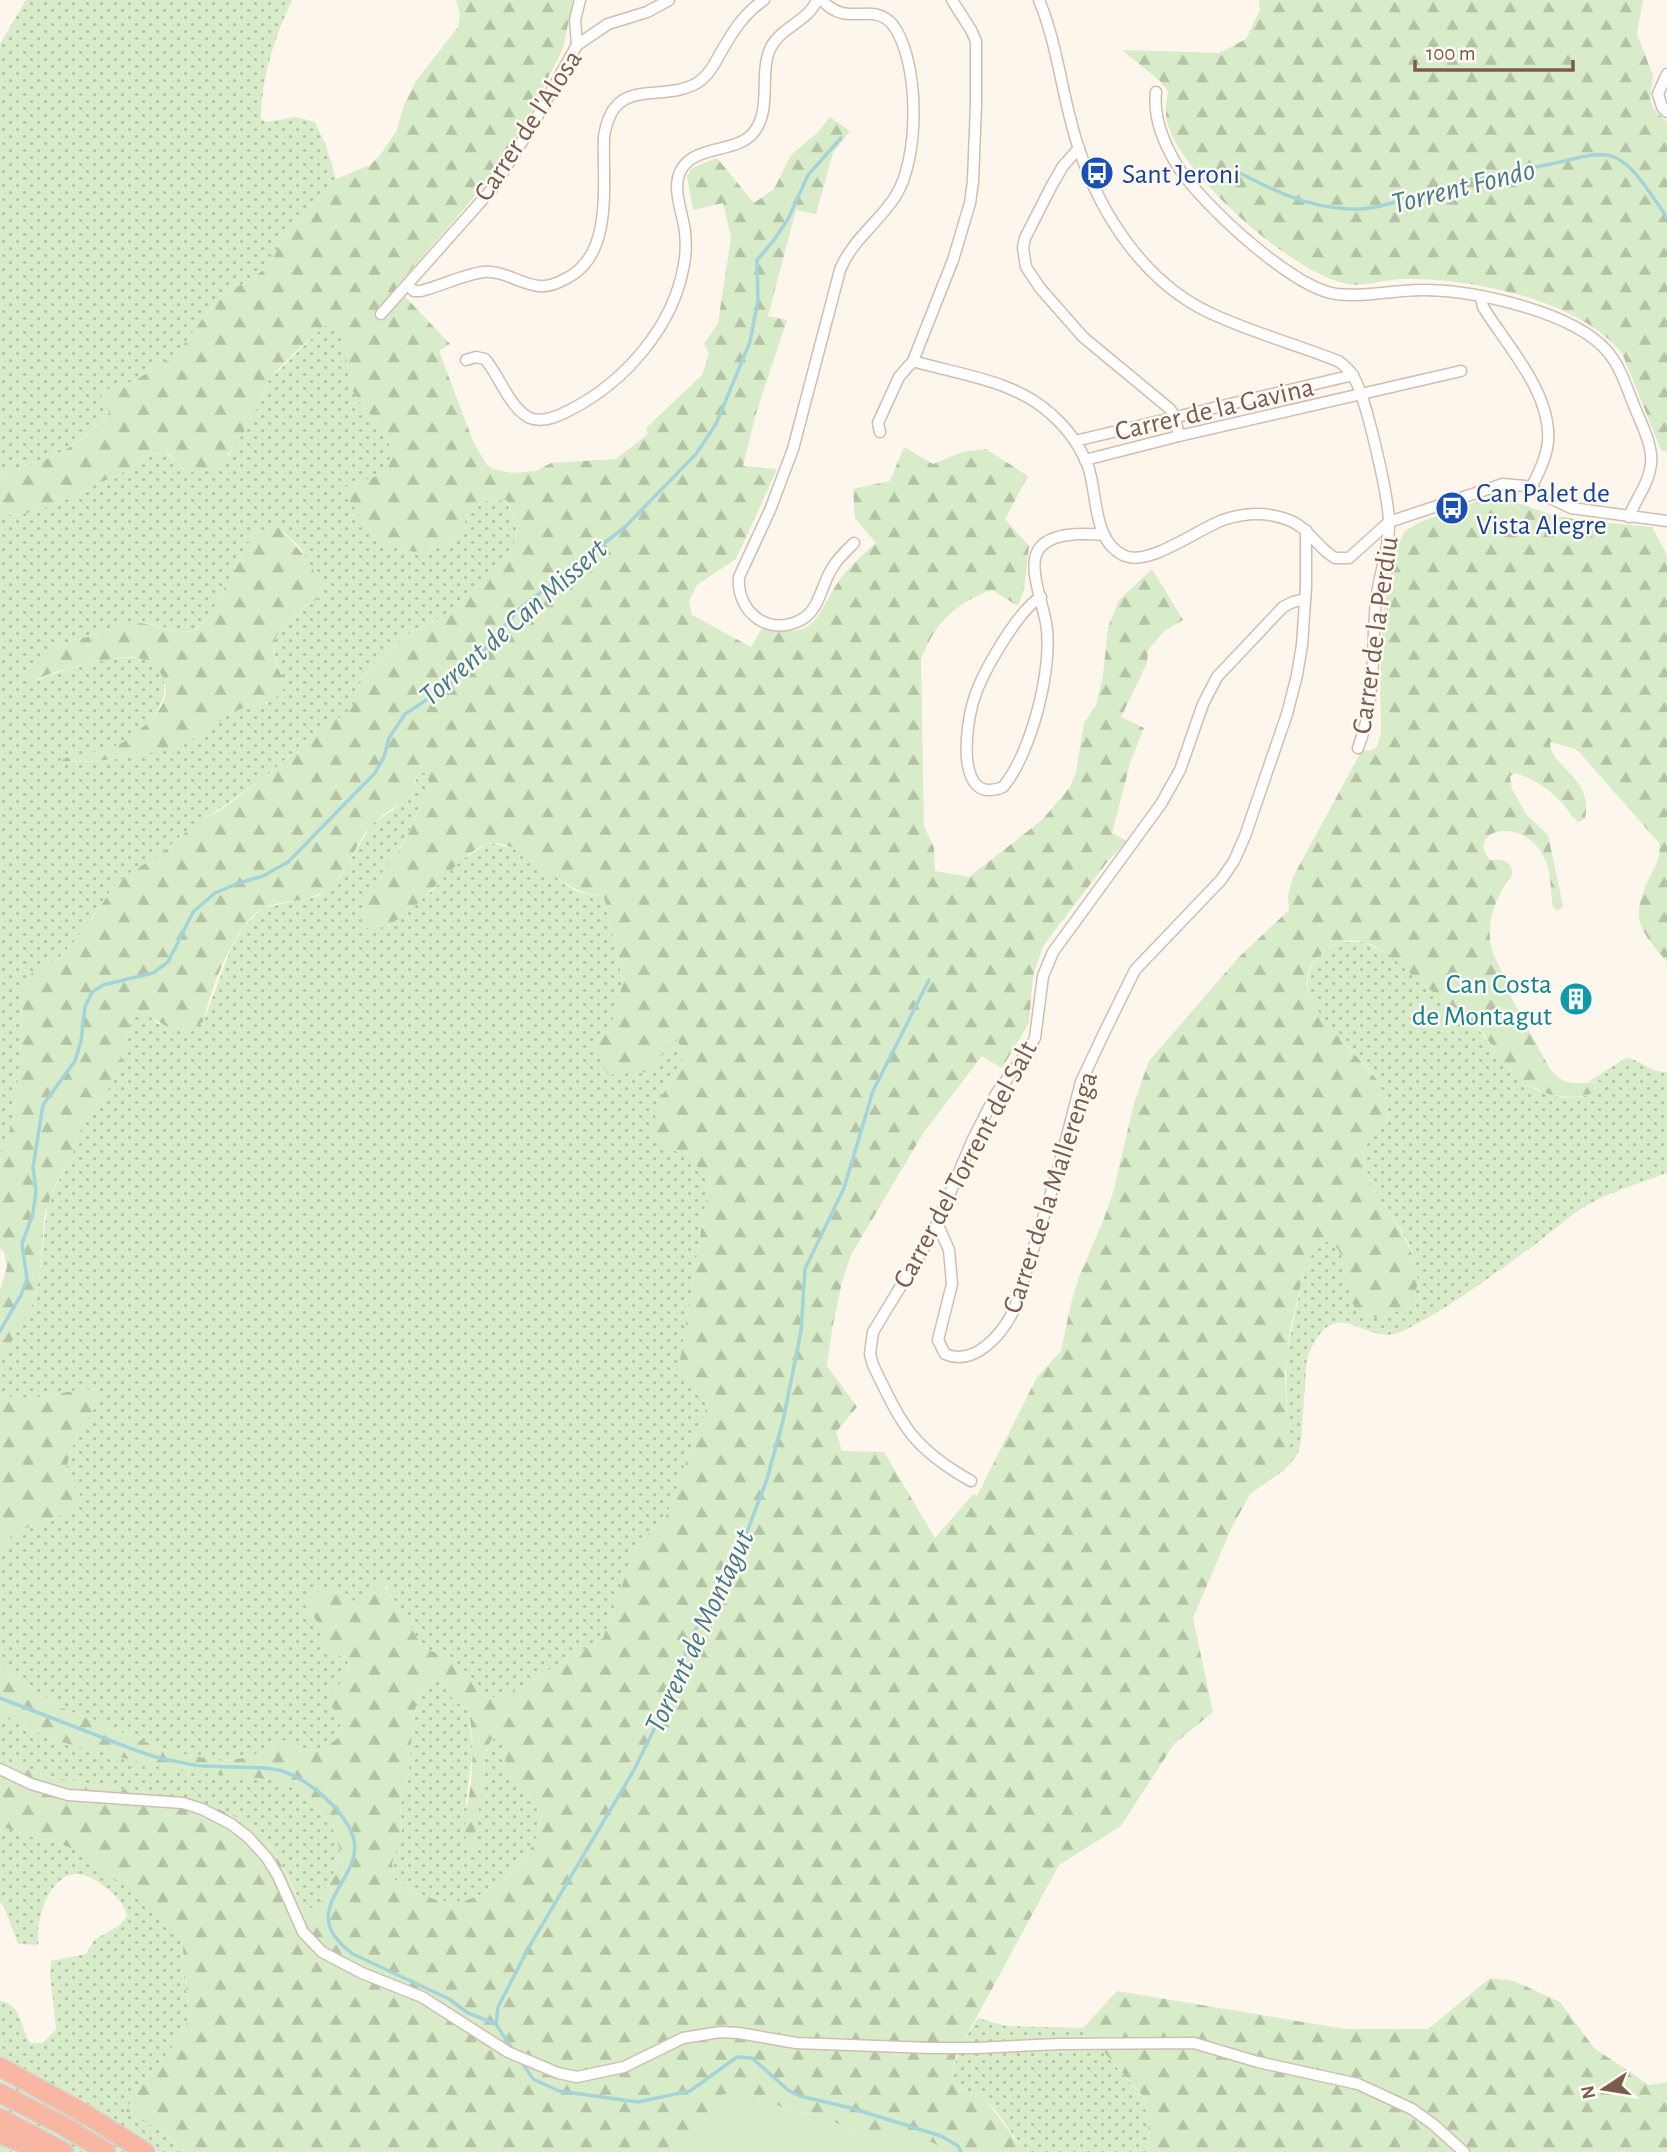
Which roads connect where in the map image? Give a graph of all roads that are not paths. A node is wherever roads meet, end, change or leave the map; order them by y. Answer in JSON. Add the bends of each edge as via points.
{"nodes":[{"id":1,"x":580,"y":0,"type":"edge"},
{"id":2,"x":669,"y":0,"type":"edge"},
{"id":3,"x":764,"y":0,"type":"edge"},
{"id":4,"x":820,"y":0,"type":"edge"},
{"id":5,"x":952,"y":0,"type":"edge"},
{"id":6,"x":1039,"y":0,"type":"edge"},
{"id":7,"x":577,"y":45,"type":"junction"},
{"id":8,"x":1667,"y":74,"type":"edge"},
{"id":9,"x":1156,"y":92,"type":"dead end"},
{"id":10,"x":1667,"y":112,"type":"edge"},
{"id":11,"x":1079,"y":148,"type":"junction"},
{"id":12,"x":407,"y":285,"type":"junction"},
{"id":13,"x":1481,"y":298,"type":"junction"},
{"id":14,"x":381,"y":314,"type":"dead end"},
{"id":15,"x":466,"y":360,"type":"dead end"},
{"id":16,"x":913,"y":361,"type":"junction"},
{"id":17,"x":1461,"y":371,"type":"dead end"},
{"id":18,"x":1353,"y":375,"type":"junction"},
{"id":19,"x":1361,"y":395,"type":"junction"},
{"id":20,"x":1175,"y":417,"type":"junction"},
{"id":21,"x":880,"y":432,"type":"dead end"},
{"id":22,"x":1180,"y":436,"type":"junction"},
{"id":23,"x":1075,"y":441,"type":"junction"},
{"id":24,"x":1085,"y":460,"type":"junction"},
{"id":25,"x":1531,"y":488,"type":"junction"},
{"id":26,"x":1629,"y":517,"type":"junction"},
{"id":27,"x":1667,"y":521,"type":"edge"},
{"id":28,"x":1389,"y":522,"type":"junction"},
{"id":29,"x":1306,"y":530,"type":"junction"},
{"id":30,"x":1104,"y":535,"type":"junction"},
{"id":31,"x":854,"y":543,"type":"dead end"},
{"id":32,"x":1041,"y":597,"type":"junction"},
{"id":33,"x":1305,"y":599,"type":"junction"},
{"id":34,"x":1359,"y":748,"type":"dead end"},
{"id":35,"x":938,"y":1225,"type":"junction"},
{"id":36,"x":971,"y":1481,"type":"dead end"},
{"id":37,"x":0,"y":1769,"type":"edge"},
{"id":38,"x":0,"y":2067,"type":"edge"},
{"id":39,"x":0,"y":2093,"type":"edge"},
{"id":40,"x":0,"y":2118,"type":"edge"},
{"id":41,"x":0,"y":2134,"type":"edge"},
{"id":42,"x":43,"y":2152,"type":"edge"},
{"id":43,"x":64,"y":2152,"type":"edge"},
{"id":44,"x":106,"y":2152,"type":"edge"},
{"id":45,"x":145,"y":2152,"type":"edge"},
{"id":46,"x":1464,"y":2152,"type":"edge"}],
"edges":[{"from":1,"to":7,"type":"street","via":[[575,20]]},
{"from":2,"to":7,"type":"street","name":"Carrer de l'Alosa","via":[[608,24]]},
{"from":3,"to":12,"type":"street","via":[[744,18],[699,82],[635,95],[611,113],[604,137],[603,225],[582,267],[573,275],[540,286],[486,272],[421,291]]},
{"from":4,"to":15,"type":"street","via":[[774,41],[755,131],[737,143],[694,158],[681,169],[676,185],[686,235],[681,278],[667,314],[631,365],[580,405],[539,420],[518,409],[485,359]]},
{"from":4,"to":31,"type":"street","via":[[842,13],[880,13],[893,25],[909,70],[910,155],[897,195],[851,247],[840,270],[793,449],[739,577],[743,606],[772,624],[801,620],[813,609],[832,567]]},
{"from":5,"to":16,"type":"street","via":[[976,41],[973,181],[953,260]]},
{"from":6,"to":11,"type":"street","via":[[1057,51]]},
{"from":7,"to":12,"type":"street","name":"Carrer de l'Alosa","via":[[493,188]]},
{"from":8,"to":10,"type":"street","via":[[1658,94]]},
{"from":9,"to":13,"type":"street","via":[[1154,106],[1162,135],[1178,168],[1206,202],[1263,253],[1310,284],[1337,294],[1425,289]]},
{"from":11,"to":18,"type":"street","via":[[1120,234],[1166,282],[1209,313],[1338,361]]},
{"from":11,"to":20,"type":"street","via":[[1052,185],[1025,239],[1026,267],[1083,337]]},
{"from":12,"to":14,"type":"street","name":"Carrer de l'Alosa"},
{"from":13,"to":25,"type":"street","via":[[1545,411],[1546,454]]},
{"from":13,"to":26,"type":"street","via":[[1553,317],[1599,344],[1614,360],[1652,460],[1647,483]]},
{"from":16,"to":21,"type":"street","via":[[899,377],[878,423]]},
{"from":16,"to":23,"type":"street","via":[[1027,396],[1050,412]]},
{"from":17,"to":19,"type":"street","name":"Carrer de la Gavina"},
{"from":18,"to":19,"type":"street"},
{"from":18,"to":20,"type":"street","name":"Carrer de la Gavina"},
{"from":19,"to":22,"type":"street","name":"Carrer de la Gavina"},
{"from":19,"to":28,"type":"street"},
{"from":20,"to":22,"type":"street"},
{"from":20,"to":23,"type":"street","name":"Carrer de la Gavina"},
{"from":22,"to":24,"type":"street","name":"Carrer de la Gavina"},
{"from":23,"to":24,"type":"street"},
{"from":24,"to":30,"type":"street"},
{"from":25,"to":26,"type":"street","via":[[1571,508]]},
{"from":25,"to":28,"type":"street","via":[[1492,486]]},
{"from":26,"to":27,"type":"street"},
{"from":28,"to":29,"type":"street","via":[[1358,552],[1342,559],[1331,556]]},
{"from":28,"to":34,"type":"street","name":"Carrer de la Perdiu","via":[[1376,603],[1370,709]]},
{"from":29,"to":30,"type":"street","via":[[1277,516],[1250,514],[1224,520],[1140,558],[1115,550]]},
{"from":29,"to":33,"type":"street","name":"Carrer de la Mallerenga"},
{"from":30,"to":32,"type":"street","via":[[1075,535],[1041,546],[1035,564]]},
{"from":32,"to":32,"type":"street","via":[[1049,641],[1038,708],[1009,780],[997,790],[984,790],[969,769],[968,717],[986,670],[1024,611]]},
{"from":33,"to":35,"type":"street","name":"Carrer del Torrent del Salt","via":[[1283,607],[1217,677],[1180,770],[1161,804],[1053,952],[1043,976],[1035,1038],[996,1094]]},
{"from":33,"to":35,"type":"street","name":"Carrer de la Mallerenga","via":[[1302,645],[1287,714],[1234,861],[1135,970],[1081,1082],[1014,1310],[986,1347],[962,1357],[945,1354],[938,1340],[952,1275],[949,1250]]},
{"from":35,"to":36,"type":"street","name":"Carrer del Torrent del Salt","via":[[873,1332],[870,1354],[914,1440]]},
{"from":37,"to":46,"type":"street","via":[[51,1791],[183,1804],[231,1824],[267,1858],[303,1932],[322,1952],[422,1997],[508,2052],[558,2073],[577,2077],[624,2067],[683,2038],[720,2032],[796,2043],[931,2048],[1194,2043],[1358,2084],[1412,2109]]},
{"from":38,"to":45,"type":"highway"},
{"from":39,"to":44,"type":"highway"},
{"from":40,"to":43,"type":"highway"},
{"from":41,"to":42,"type":"highway"}]}
